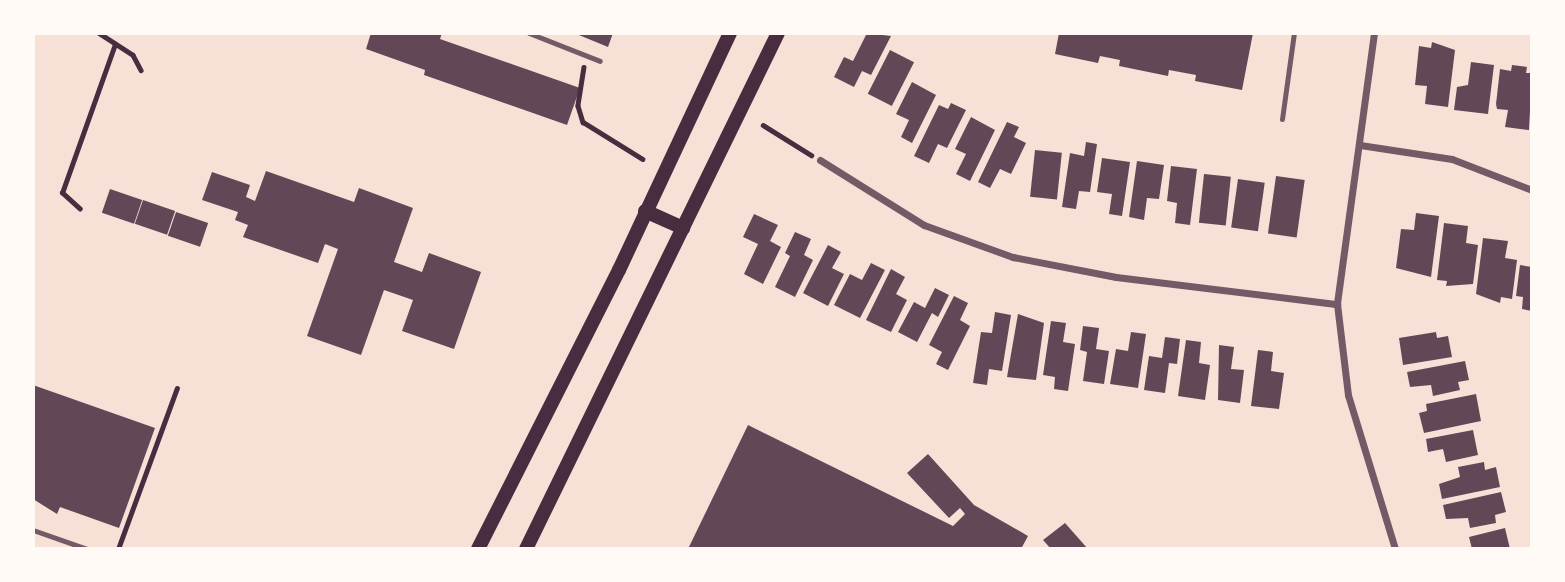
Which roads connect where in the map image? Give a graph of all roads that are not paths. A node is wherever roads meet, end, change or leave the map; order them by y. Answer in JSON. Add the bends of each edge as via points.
{"nodes":[{"id":1,"x":530,"y":33,"type":"edge"},
{"id":2,"x":730,"y":33,"type":"edge"},
{"id":3,"x":778,"y":33,"type":"edge"},
{"id":4,"x":1294,"y":33,"type":"edge"},
{"id":5,"x":1374,"y":33,"type":"edge"},
{"id":6,"x":600,"y":61,"type":"dead end"},
{"id":7,"x":1282,"y":119,"type":"dead end"},
{"id":8,"x":1360,"y":145,"type":"junction"},
{"id":9,"x":820,"y":160,"type":"road end"},
{"id":10,"x":1532,"y":190,"type":"edge"},
{"id":11,"x":645,"y":211,"type":"junction"},
{"id":12,"x":683,"y":228,"type":"junction"},
{"id":13,"x":1337,"y":304,"type":"junction"},
{"id":14,"x":33,"y":530,"type":"edge"},
{"id":15,"x":87,"y":549,"type":"edge"},
{"id":16,"x":478,"y":549,"type":"edge"},
{"id":17,"x":526,"y":549,"type":"edge"},
{"id":18,"x":1395,"y":549,"type":"edge"}],
"edges":[{"from":1,"to":6,"type":"lane"},
{"from":2,"to":11,"type":"main road"},
{"from":3,"to":12,"type":"main road"},
{"from":4,"to":7,"type":"lane"},
{"from":5,"to":8,"type":"street"},
{"from":8,"to":10,"type":"street","via":[[1452,159]]},
{"from":8,"to":13,"type":"street"},
{"from":9,"to":13,"type":"street","via":[[923,225],[1013,257],[1116,277]]},
{"from":11,"to":12,"type":"main road"},
{"from":11,"to":16,"type":"main road"},
{"from":12,"to":17,"type":"main road"},
{"from":13,"to":18,"type":"street","via":[[1348,395]]},
{"from":14,"to":15,"type":"lane"}]}
